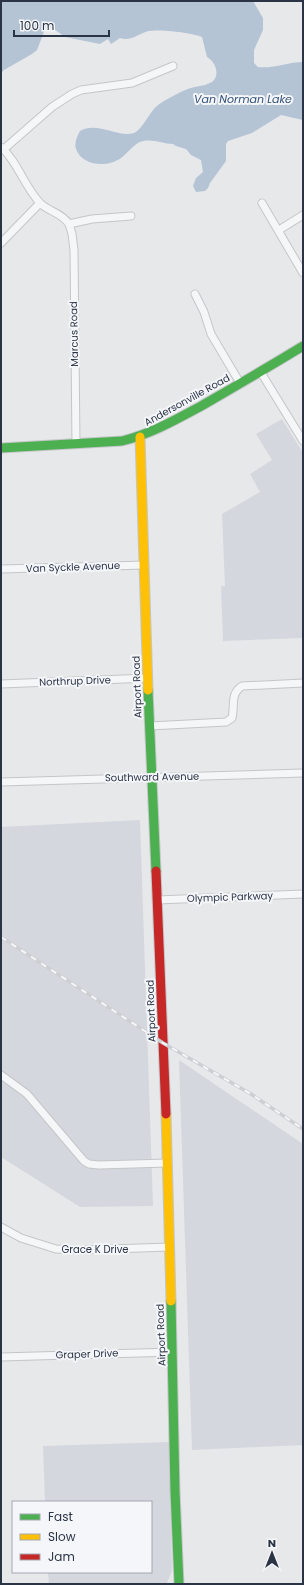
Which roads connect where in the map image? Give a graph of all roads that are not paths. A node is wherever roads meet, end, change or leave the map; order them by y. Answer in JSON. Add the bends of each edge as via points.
{"nodes":[{"id":1,"x":173,"y":66,"type":"dead end"},
{"id":2,"x":2,"y":148,"type":"edge"},
{"id":3,"x":40,"y":203,"type":"junction"},
{"id":4,"x":262,"y":204,"type":"dead end"},
{"id":5,"x":303,"y":215,"type":"edge"},
{"id":6,"x":131,"y":216,"type":"dead end"},
{"id":7,"x":69,"y":224,"type":"junction"},
{"id":8,"x":279,"y":230,"type":"junction"},
{"id":9,"x":1,"y":243,"type":"edge"},
{"id":10,"x":303,"y":273,"type":"edge"},
{"id":11,"x":195,"y":294,"type":"dead end"},
{"id":12,"x":303,"y":346,"type":"edge"},
{"id":13,"x":260,"y":372,"type":"junction"},
{"id":14,"x":240,"y":383,"type":"junction"},
{"id":15,"x":140,"y":437,"type":"junction"},
{"id":16,"x":303,"y":441,"type":"edge"},
{"id":17,"x":76,"y":444,"type":"junction"},
{"id":18,"x":1,"y":448,"type":"edge"},
{"id":19,"x":145,"y":565,"type":"junction"},
{"id":20,"x":1,"y":569,"type":"edge"},
{"id":21,"x":148,"y":678,"type":"junction"},
{"id":22,"x":303,"y":683,"type":"edge"},
{"id":23,"x":1,"y":684,"type":"edge"},
{"id":24,"x":150,"y":726,"type":"junction"},
{"id":25,"x":303,"y":774,"type":"edge"},
{"id":26,"x":151,"y":777,"type":"junction"},
{"id":27,"x":1,"y":782,"type":"edge"},
{"id":28,"x":303,"y":894,"type":"edge"},
{"id":29,"x":157,"y":900,"type":"junction"},
{"id":30,"x":1,"y":1075,"type":"edge"},
{"id":31,"x":167,"y":1163,"type":"junction"},
{"id":32,"x":1,"y":1227,"type":"edge"},
{"id":33,"x":170,"y":1247,"type":"junction"},
{"id":34,"x":173,"y":1352,"type":"junction"},
{"id":35,"x":1,"y":1358,"type":"edge"},
{"id":36,"x":179,"y":1584,"type":"edge"}],
"edges":[{"from":1,"to":2,"type":"street","via":[[132,82],[81,90],[72,94]]},
{"from":2,"to":3,"type":"street"},
{"from":3,"to":7,"type":"street","via":[[64,217]]},
{"from":3,"to":9,"type":"street"},
{"from":4,"to":8,"type":"street"},
{"from":5,"to":8,"type":"street"},
{"from":6,"to":7,"type":"street","via":[[92,219]]},
{"from":7,"to":17,"type":"street","name":"Marcus Road","via":[[74,250]]},
{"from":8,"to":10,"type":"street"},
{"from":11,"to":14,"type":"street","via":[[211,334]]},
{"from":12,"to":13,"type":"street","name":"Andersonville Road"},
{"from":13,"to":14,"type":"street","name":"Andersonville Road"},
{"from":13,"to":16,"type":"street"},
{"from":14,"to":15,"type":"street","name":"Andersonville Road"},
{"from":15,"to":17,"type":"street","name":"Andersonville Road","via":[[122,441]]},
{"from":15,"to":19,"type":"street","name":"Airport Road"},
{"from":17,"to":18,"type":"street","name":"Andersonville Road"},
{"from":19,"to":20,"type":"street","name":"Van Syckle Avenue"},
{"from":19,"to":21,"type":"street","name":"Airport Road"},
{"from":21,"to":23,"type":"street","name":"Northrup Drive"},
{"from":21,"to":24,"type":"street","name":"Airport Road"},
{"from":22,"to":24,"type":"street","via":[[242,686],[234,694],[232,718],[226,722]]},
{"from":24,"to":26,"type":"street","name":"Airport Road"},
{"from":25,"to":26,"type":"street","name":"Southward Avenue"},
{"from":26,"to":27,"type":"street","name":"Southward Avenue"},
{"from":26,"to":29,"type":"street","name":"Airport Road"},
{"from":28,"to":29,"type":"street","name":"Olympic Parkway"},
{"from":29,"to":31,"type":"street","name":"Airport Road"},
{"from":30,"to":31,"type":"street","via":[[28,1094],[84,1161],[90,1164],[109,1165]]},
{"from":31,"to":33,"type":"street","name":"Airport Road"},
{"from":32,"to":33,"type":"street","name":"Grace K Drive","via":[[21,1238],[56,1249]]},
{"from":33,"to":34,"type":"street","name":"Airport Road"},
{"from":34,"to":35,"type":"street","name":"Graper Drive"},
{"from":34,"to":36,"type":"street","name":"Airport Road"}]}
